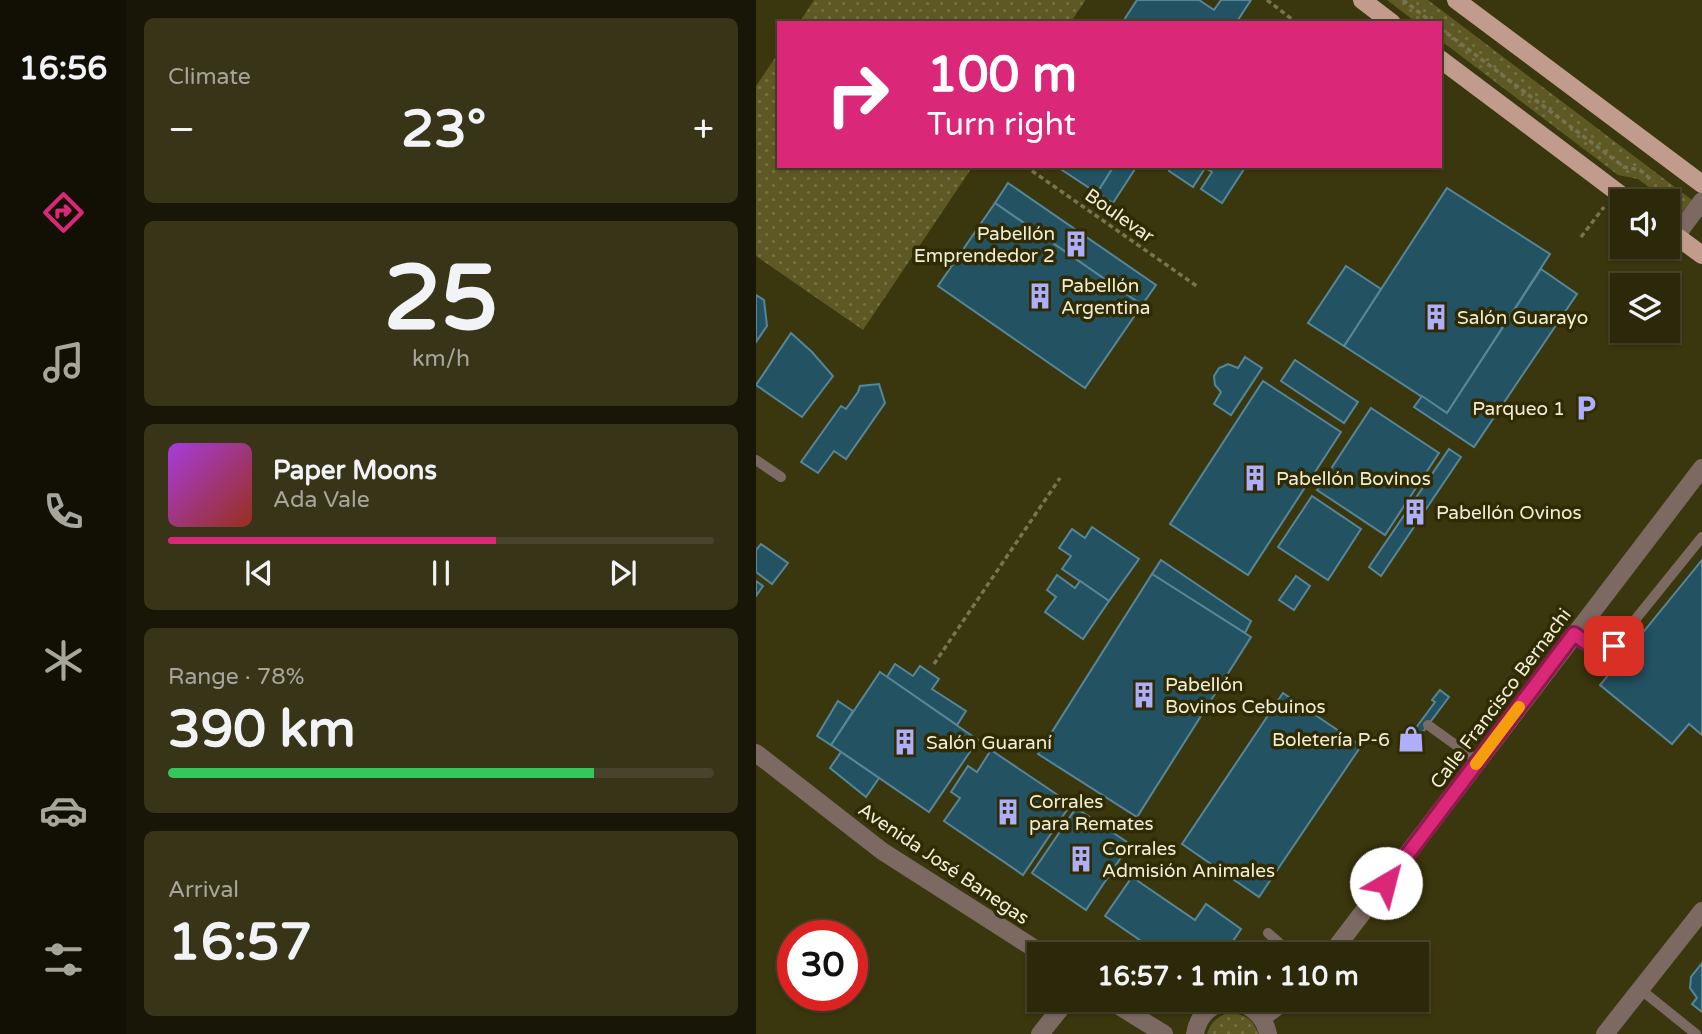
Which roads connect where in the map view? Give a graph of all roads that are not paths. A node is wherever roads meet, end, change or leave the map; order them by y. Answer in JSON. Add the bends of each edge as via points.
{"nodes":[{"id":1,"x":1362,"y":0,"type":"edge"},
{"id":2,"x":1456,"y":0,"type":"edge"},
{"id":3,"x":1381,"y":19,"type":"edge"},
{"id":4,"x":1442,"y":61,"type":"edge"},
{"id":5,"x":1702,"y":184,"type":"edge"},
{"id":6,"x":1613,"y":189,"type":"edge"},
{"id":7,"x":1702,"y":201,"type":"edge"},
{"id":8,"x":1680,"y":224,"type":"edge"},
{"id":9,"x":1680,"y":239,"type":"edge"},
{"id":10,"x":1702,"y":255,"type":"edge"},
{"id":11,"x":756,"y":460,"type":"edge"},
{"id":12,"x":1701,"y":471,"type":"edge"},
{"id":13,"x":781,"y":477,"type":"dead end"},
{"id":14,"x":1702,"y":537,"type":"edge"},
{"id":15,"x":1574,"y":634,"type":"junction"},
{"id":16,"x":1428,"y":725,"type":"dead end"},
{"id":17,"x":756,"y":752,"type":"edge"},
{"id":18,"x":1478,"y":761,"type":"junction"},
{"id":19,"x":1702,"y":911,"type":"edge"},
{"id":20,"x":1268,"y":933,"type":"dead end"},
{"id":21,"x":1278,"y":942,"type":"edge"},
{"id":22,"x":1340,"y":942,"type":"edge"},
{"id":23,"x":1027,"y":944,"type":"edge"},
{"id":24,"x":1640,"y":989,"type":"junction"},
{"id":25,"x":1058,"y":1012,"type":"edge"},
{"id":26,"x":1129,"y":1012,"type":"edge"},
{"id":27,"x":1207,"y":1012,"type":"edge"},
{"id":28,"x":1254,"y":1012,"type":"edge"},
{"id":29,"x":1276,"y":1012,"type":"edge"},
{"id":30,"x":1265,"y":1026,"type":"edge"},
{"id":31,"x":1040,"y":1034,"type":"edge"},
{"id":32,"x":1164,"y":1034,"type":"edge"},
{"id":33,"x":1195,"y":1034,"type":"edge"},
{"id":34,"x":1605,"y":1034,"type":"edge"},
{"id":35,"x":1696,"y":1034,"type":"edge"}],
"edges":[{"from":1,"to":3,"type":"main road"},
{"from":2,"to":5,"type":"main road"},
{"from":4,"to":6,"type":"main road"},
{"from":7,"to":8,"type":"street"},
{"from":9,"to":10,"type":"main road"},
{"from":11,"to":13,"type":"lane"},
{"from":12,"to":15,"type":"street","name":"Calle Francisco Bernachi"},
{"from":14,"to":15,"type":"lane","via":[[1614,646],[1597,649]]},
{"from":15,"to":18,"type":"street","name":"Calle Francisco Bernachi"},
{"from":16,"to":18,"type":"lane"},
{"from":17,"to":23,"type":"street","name":"Avenida José Banegas","via":[[882,851]]},
{"from":18,"to":22,"type":"street","name":"Calle Francisco Bernachi"},
{"from":19,"to":24,"type":"street"},
{"from":20,"to":21,"type":"lane"},
{"from":24,"to":34,"type":"street"},
{"from":24,"to":35,"type":"lane"},
{"from":25,"to":31,"type":"street"},
{"from":26,"to":32,"type":"street"},
{"from":27,"to":33,"type":"street"},
{"from":28,"to":30,"type":"street"},
{"from":29,"to":30,"type":"street"}]}
